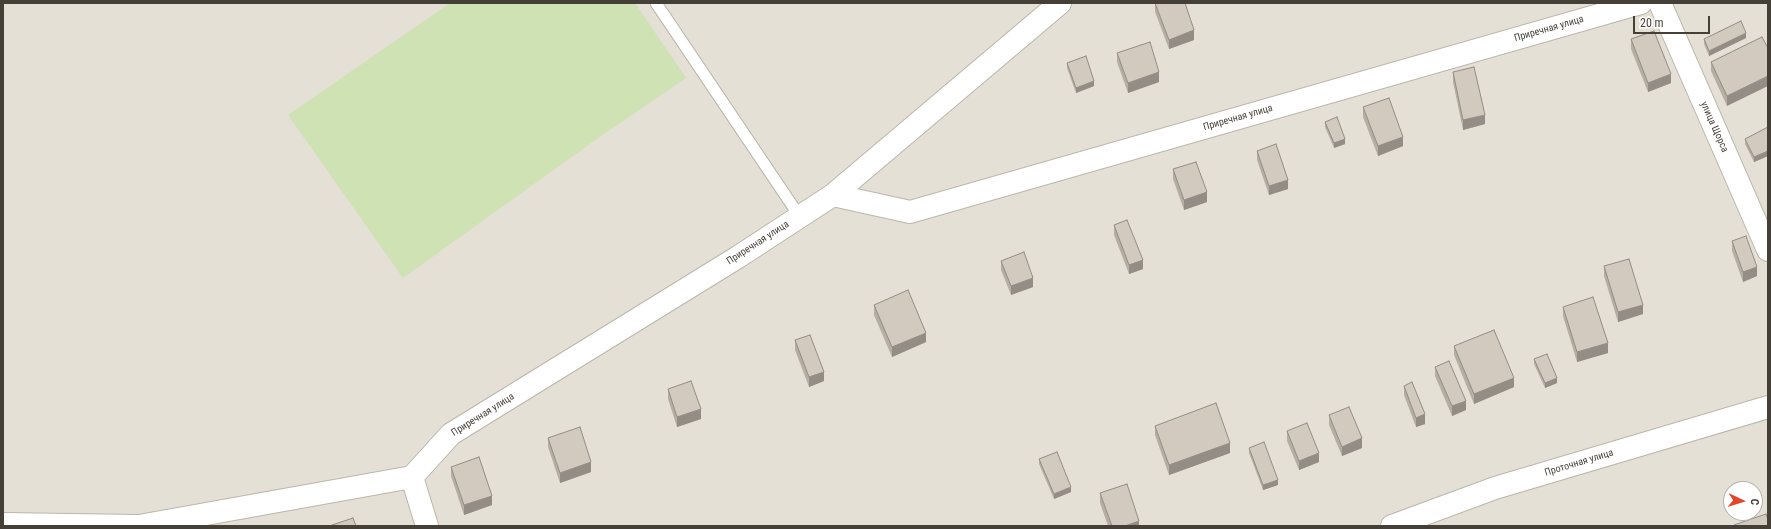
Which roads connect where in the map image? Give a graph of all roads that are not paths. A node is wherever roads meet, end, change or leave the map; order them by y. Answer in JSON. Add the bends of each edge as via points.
{"nodes":[{"id":1,"x":656,"y":3,"type":"edge"},
{"id":2,"x":1060,"y":3,"type":"edge"},
{"id":3,"x":1641,"y":3,"type":"edge"},
{"id":4,"x":1660,"y":3,"type":"edge"},
{"id":5,"x":833,"y":196,"type":"junction"},
{"id":6,"x":800,"y":217,"type":"junction"},
{"id":7,"x":1768,"y":250,"type":"edge"},
{"id":8,"x":1768,"y":407,"type":"edge"},
{"id":9,"x":412,"y":477,"type":"junction"},
{"id":10,"x":3,"y":524,"type":"edge"},
{"id":11,"x":427,"y":526,"type":"edge"},
{"id":12,"x":1392,"y":526,"type":"edge"}],
"edges":[{"from":1,"to":6,"type":"lane"},
{"from":2,"to":5,"type":"street","name":"Приречная улица"},
{"from":3,"to":5,"type":"street","name":"Приречная улица","via":[[910,212]]},
{"from":4,"to":7,"type":"street","name":"улица Щорса"},
{"from":5,"to":6,"type":"street","name":"Приречная улица"},
{"from":6,"to":9,"type":"street","name":"Приречная улица","via":[[451,434]]},
{"from":8,"to":12,"type":"street","name":"Проточная улица","via":[[1495,488]]},
{"from":9,"to":10,"type":"street","via":[[139,526]]},
{"from":9,"to":11,"type":"street"}]}
